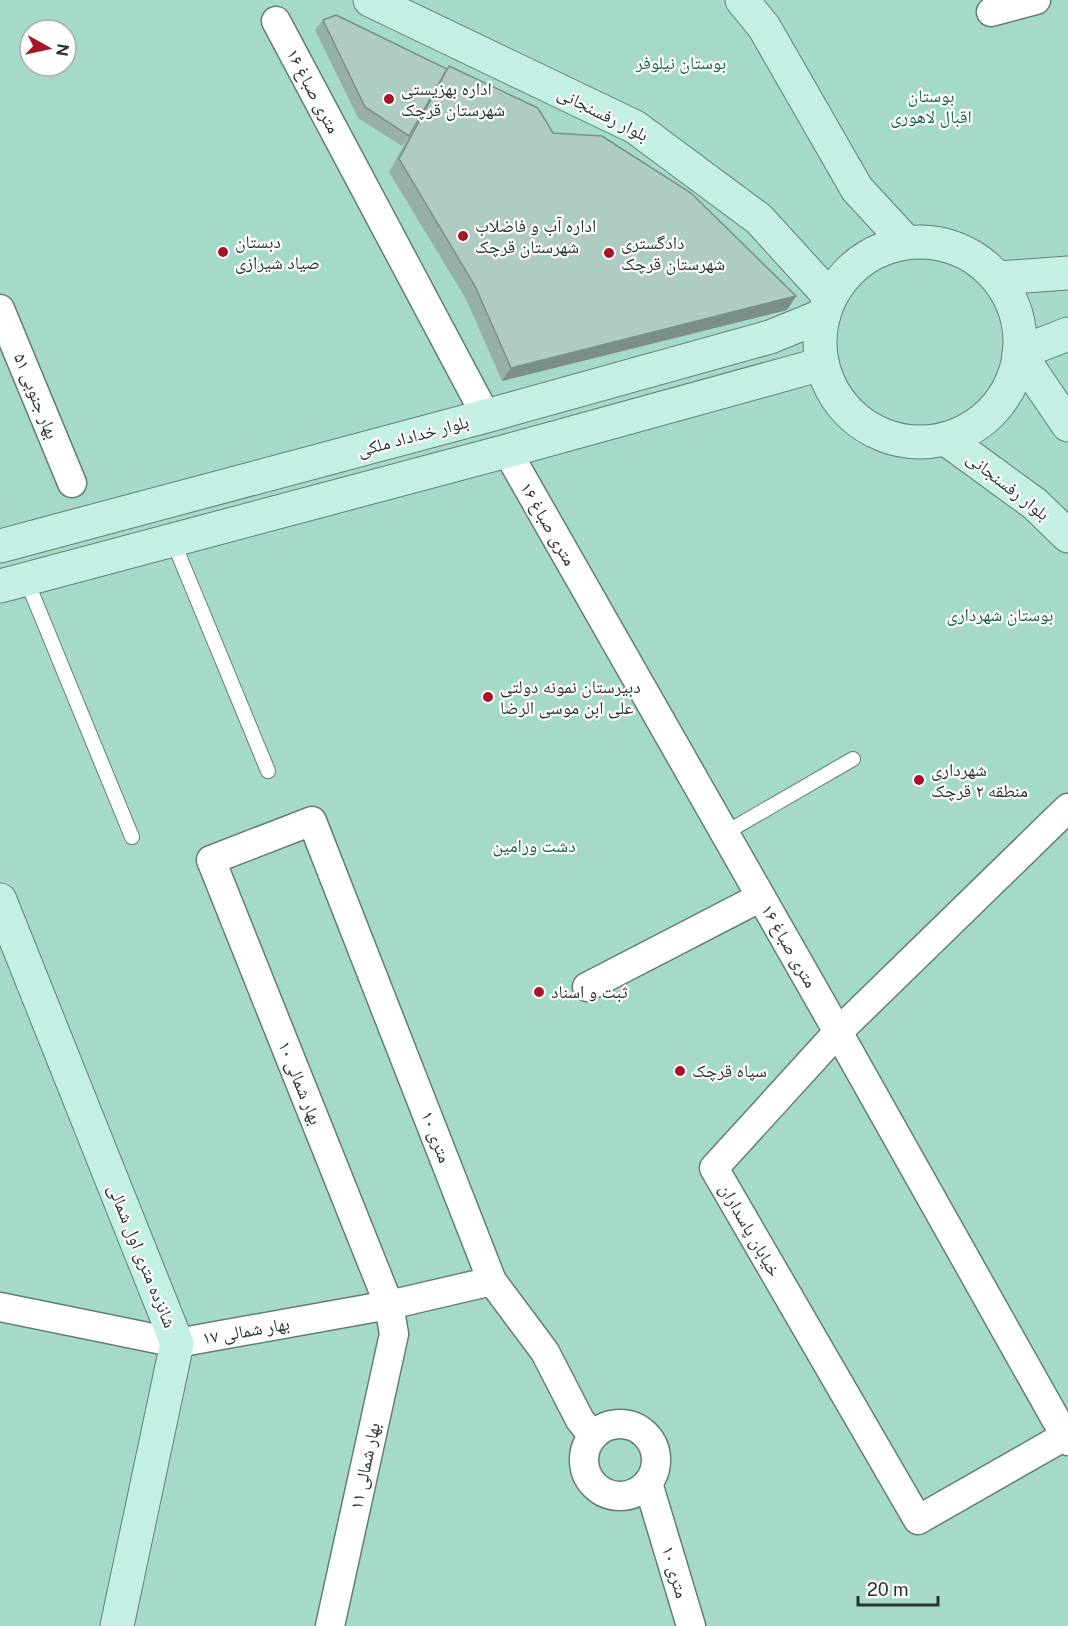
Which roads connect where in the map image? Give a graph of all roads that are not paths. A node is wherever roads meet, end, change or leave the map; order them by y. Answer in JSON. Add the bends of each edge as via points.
{"nodes":[{"id":1,"x":370,"y":0,"type":"edge"},
{"id":2,"x":742,"y":0,"type":"edge"},
{"id":3,"x":1036,"y":0,"type":"edge"},
{"id":4,"x":991,"y":12,"type":"dead end"},
{"id":5,"x":276,"y":21,"type":"dead end"},
{"id":6,"x":906,"y":242,"type":"junction"},
{"id":7,"x":1068,"y":273,"type":"edge"},
{"id":8,"x":998,"y":278,"type":"junction"},
{"id":9,"x":827,"y":306,"type":"junction"},
{"id":10,"x":0,"y":309,"type":"edge"},
{"id":11,"x":1068,"y":334,"type":"edge"},
{"id":12,"x":1019,"y":353,"type":"junction"},
{"id":13,"x":822,"y":364,"type":"junction"},
{"id":14,"x":486,"y":416,"type":"junction"},
{"id":15,"x":1068,"y":425,"type":"edge"},
{"id":16,"x":945,"y":439,"type":"junction"},
{"id":17,"x":507,"y":452,"type":"junction"},
{"id":18,"x":72,"y":483,"type":"dead end"},
{"id":19,"x":1068,"y":536,"type":"edge"},
{"id":20,"x":173,"y":541,"type":"junction"},
{"id":21,"x":0,"y":546,"type":"edge"},
{"id":22,"x":13,"y":583,"type":"edge"},
{"id":23,"x":853,"y":759,"type":"dead end"},
{"id":24,"x":268,"y":771,"type":"dead end"},
{"id":25,"x":1068,"y":808,"type":"edge"},
{"id":26,"x":725,"y":833,"type":"junction"},
{"id":27,"x":132,"y":837,"type":"dead end"},
{"id":28,"x":211,"y":860,"type":"joint"},
{"id":29,"x":762,"y":897,"type":"junction"},
{"id":30,"x":0,"y":900,"type":"edge"},
{"id":31,"x":587,"y":987,"type":"dead end"},
{"id":32,"x":838,"y":1032,"type":"junction"},
{"id":33,"x":492,"y":1281,"type":"junction"},
{"id":34,"x":389,"y":1305,"type":"junction"},
{"id":35,"x":0,"y":1307,"type":"edge"},
{"id":36,"x":177,"y":1343,"type":"junction"},
{"id":37,"x":593,"y":1436,"type":"junction"},
{"id":38,"x":1066,"y":1439,"type":"edge"},
{"id":39,"x":648,"y":1483,"type":"junction"},
{"id":40,"x":334,"y":1620,"type":"edge"},
{"id":41,"x":117,"y":1626,"type":"edge"},
{"id":42,"x":691,"y":1626,"type":"edge"}],
"edges":[{"from":1,"to":9,"type":"street","name":"بلوار رفسنجانی","via":[[635,127],[759,219]]},
{"from":2,"to":6,"type":"street","via":[[764,27],[857,189]]},
{"from":3,"to":4,"type":"street"},
{"from":5,"to":14,"type":"street","name":"۱۶ متری صباغ"},
{"from":6,"to":8,"type":"street","via":[[932,242],[956,248],[979,260]]},
{"from":6,"to":9,"type":"street","via":[[862,260],[844,277]]},
{"from":7,"to":8,"type":"street"},
{"from":8,"to":12,"type":"street","via":[[1019,327]]},
{"from":9,"to":13,"type":"street","via":[[820,340]]},
{"from":9,"to":14,"type":"street","name":"بلوار خداداد ملکی","via":[[770,337]]},
{"from":10,"to":18,"type":"street","name":"بهار جنوبی ۵۱"},
{"from":11,"to":12,"type":"street"},
{"from":12,"to":15,"type":"street"},
{"from":12,"to":16,"type":"street","via":[[1012,382],[996,408],[973,427]]},
{"from":13,"to":16,"type":"street","via":[[847,411],[868,428],[892,439]]},
{"from":13,"to":17,"type":"street"},
{"from":14,"to":21,"type":"street","name":"بلوار خداداد ملکی"},
{"from":16,"to":19,"type":"street","name":"بلوار رفسنجانی","via":[[1035,504]]},
{"from":17,"to":20,"type":"street"},
{"from":17,"to":26,"type":"street","name":"۱۶ متری صباغ"},
{"from":20,"to":22,"type":"street"},
{"from":20,"to":24,"type":"lane"},
{"from":22,"to":27,"type":"lane"},
{"from":23,"to":26,"type":"lane"},
{"from":25,"to":32,"type":"street","name":"خیابان پاسداران"},
{"from":26,"to":29,"type":"street","name":"۱۶ متری صباغ"},
{"from":28,"to":33,"type":"street","name":"۱۰ متری","via":[[312,821]]},
{"from":28,"to":34,"type":"street","name":"بهار شمالی ۱۰"},
{"from":29,"to":31,"type":"street"},
{"from":29,"to":32,"type":"street","name":"۱۶ متری صباغ"},
{"from":30,"to":36,"type":"street","name":"شانزده متری اول شمالی"},
{"from":32,"to":38,"type":"street","name":"۱۶ متری صباغ"},
{"from":32,"to":38,"type":"street","name":"خیابان پاسداران","via":[[714,1168],[918,1520]]},
{"from":33,"to":34,"type":"street","name":"بهار شمالی ۱۷"},
{"from":33,"to":37,"type":"street","name":"۱۰ متری","via":[[545,1352],[580,1420]]},
{"from":34,"to":36,"type":"street","name":"بهار شمالی ۱۷"},
{"from":34,"to":40,"type":"street","name":"بهار شمالی ۱۱","via":[[394,1334]]},
{"from":35,"to":36,"type":"street","name":"بهار شمالی ۱۷"},
{"from":36,"to":41,"type":"street","name":"شانزده متری اول شمالی"},
{"from":37,"to":39,"type":"street","via":[[615,1424],[627,1424],[644,1432],[657,1459]]},
{"from":37,"to":39,"type":"street","via":[[584,1456],[589,1478],[596,1487],[605,1493],[628,1496]]},
{"from":39,"to":42,"type":"street","name":"۱۰ متری"}]}
